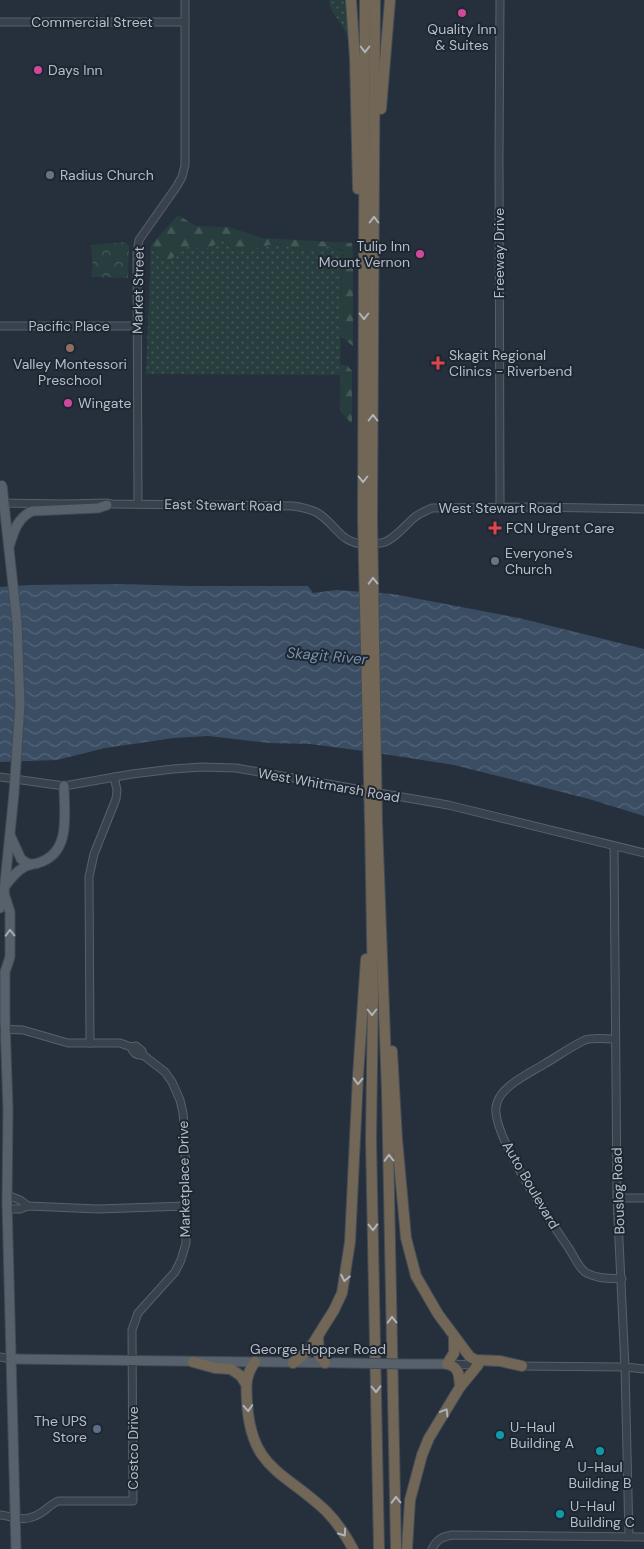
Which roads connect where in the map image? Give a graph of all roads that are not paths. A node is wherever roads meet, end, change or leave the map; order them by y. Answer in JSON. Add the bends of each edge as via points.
{"nodes":[{"id":1,"x":185,"y":0,"type":"edge"},
{"id":2,"x":351,"y":0,"type":"edge"},
{"id":3,"x":365,"y":0,"type":"edge"},
{"id":4,"x":375,"y":0,"type":"edge"},
{"id":5,"x":390,"y":0,"type":"edge"},
{"id":6,"x":500,"y":0,"type":"edge"},
{"id":7,"x":0,"y":22,"type":"edge"},
{"id":8,"x":185,"y":22,"type":"junction"},
{"id":9,"x":374,"y":198,"type":"junction"},
{"id":10,"x":364,"y":299,"type":"junction"},
{"id":11,"x":0,"y":326,"type":"edge"},
{"id":12,"x":138,"y":326,"type":"junction"},
{"id":13,"x":1,"y":481,"type":"edge"},
{"id":14,"x":3,"y":503,"type":"edge"},
{"id":15,"x":138,"y":504,"type":"junction"},
{"id":16,"x":110,"y":505,"type":"junction"},
{"id":17,"x":500,"y":507,"type":"junction"},
{"id":18,"x":644,"y":509,"type":"edge"},
{"id":19,"x":367,"y":519,"type":"junction"},
{"id":20,"x":0,"y":529,"type":"edge"},
{"id":21,"x":367,"y":544,"type":"joint"},
{"id":22,"x":9,"y":547,"type":"junction"},
{"id":23,"x":0,"y":777,"type":"edge"},
{"id":24,"x":114,"y":777,"type":"junction"},
{"id":25,"x":64,"y":786,"type":"junction"},
{"id":26,"x":373,"y":822,"type":"junction"},
{"id":27,"x":10,"y":835,"type":"junction"},
{"id":28,"x":614,"y":846,"type":"junction"},
{"id":29,"x":9,"y":850,"type":"junction"},
{"id":30,"x":644,"y":854,"type":"edge"},
{"id":31,"x":0,"y":859,"type":"edge"},
{"id":32,"x":30,"y":864,"type":"junction"},
{"id":33,"x":379,"y":866,"type":"junction"},
{"id":34,"x":4,"y":890,"type":"junction"},
{"id":35,"x":0,"y":906,"type":"edge"},
{"id":36,"x":371,"y":911,"type":"junction"},
{"id":37,"x":0,"y":961,"type":"edge"},
{"id":38,"x":5,"y":972,"type":"junction"},
{"id":39,"x":3,"y":1029,"type":"edge"},
{"id":40,"x":615,"y":1039,"type":"junction"},
{"id":41,"x":90,"y":1043,"type":"junction"},
{"id":42,"x":4,"y":1096,"type":"edge"},
{"id":43,"x":8,"y":1195,"type":"junction"},
{"id":44,"x":617,"y":1198,"type":"junction"},
{"id":45,"x":644,"y":1198,"type":"edge"},
{"id":46,"x":28,"y":1206,"type":"junction"},
{"id":47,"x":186,"y":1206,"type":"junction"},
{"id":48,"x":8,"y":1209,"type":"junction"},
{"id":49,"x":622,"y":1279,"type":"junction"},
{"id":50,"x":318,"y":1336,"type":"junction"},
{"id":51,"x":454,"y":1337,"type":"junction"},
{"id":52,"x":0,"y":1356,"type":"edge"},
{"id":53,"x":11,"y":1359,"type":"junction"},
{"id":54,"x":133,"y":1362,"type":"junction"},
{"id":55,"x":193,"y":1362,"type":"junction"},
{"id":56,"x":255,"y":1362,"type":"junction"},
{"id":57,"x":293,"y":1363,"type":"junction"},
{"id":58,"x":325,"y":1363,"type":"junction"},
{"id":59,"x":447,"y":1364,"type":"junction"},
{"id":60,"x":478,"y":1365,"type":"junction"},
{"id":61,"x":522,"y":1366,"type":"junction"},
{"id":62,"x":625,"y":1367,"type":"junction"},
{"id":63,"x":644,"y":1369,"type":"edge"},
{"id":64,"x":246,"y":1384,"type":"junction"},
{"id":65,"x":460,"y":1387,"type":"junction"},
{"id":66,"x":0,"y":1515,"type":"edge"},
{"id":67,"x":15,"y":1518,"type":"junction"},
{"id":68,"x":629,"y":1537,"type":"junction"},
{"id":69,"x":644,"y":1537,"type":"edge"},
{"id":70,"x":16,"y":1549,"type":"edge"},
{"id":71,"x":353,"y":1549,"type":"edge"},
{"id":72,"x":379,"y":1549,"type":"edge"},
{"id":73,"x":396,"y":1549,"type":"edge"},
{"id":74,"x":407,"y":1549,"type":"edge"},
{"id":75,"x":432,"y":1549,"type":"edge"}],
"edges":[{"from":1,"to":8,"type":"street","name":"Market Street"},
{"from":2,"to":10,"type":"highway","via":[[359,247]]},
{"from":3,"to":10,"type":"highway","one_way":true},
{"from":4,"to":9,"type":"highway"},
{"from":5,"to":9,"type":"highway"},
{"from":6,"to":17,"type":"street","name":"Freeway Drive"},
{"from":7,"to":8,"type":"street","name":"Commercial Street"},
{"from":8,"to":12,"type":"street","name":"Market Street","via":[[185,165],[177,186],[139,240]]},
{"from":19,"to":9,"type":"highway","one_way":true},
{"from":10,"to":19,"type":"highway","one_way":true},
{"from":11,"to":12,"type":"street","name":"Pacific Place"},
{"from":12,"to":15,"type":"street","name":"Market Street"},
{"from":13,"to":22,"type":"main road","bridge":true},
{"from":14,"to":16,"type":"street","name":"East Stewart Road"},
{"from":15,"to":16,"type":"street","name":"East Stewart Road"},
{"from":15,"to":21,"type":"street","name":"East Stewart Road","via":[[293,506],[316,512],[348,541]]},
{"from":16,"to":22,"type":"main road","via":[[32,510],[16,526]]},
{"from":17,"to":18,"type":"street","name":"West Stewart Road"},
{"from":17,"to":21,"type":"street","name":"West Stewart Road","via":[[432,508],[417,515],[386,542]]},
{"from":19,"to":26,"type":"highway","bridge":true},
{"from":20,"to":22,"type":"main road"},
{"from":22,"to":27,"type":"main road","bridge":true,"via":[[19,680],[19,728]]},
{"from":23,"to":25,"type":"street","name":"West Whitmarsh Road"},
{"from":24,"to":25,"type":"street","name":"West Whitmarsh Road"},
{"from":24,"to":28,"type":"street","name":"West Whitmarsh Road","via":[[182,768],[236,768],[448,805]]},
{"from":24,"to":41,"type":"street","via":[[116,800],[88,877]]},
{"from":25,"to":32,"type":"main road","via":[[61,844],[50,857],[38,864]]},
{"from":26,"to":33,"type":"highway"},
{"from":26,"to":36,"type":"highway"},
{"from":27,"to":29,"type":"main road"},
{"from":27,"to":32,"type":"main road","via":[[21,859]]},
{"from":28,"to":30,"type":"street","name":"West Whitmarsh Road"},
{"from":28,"to":40,"type":"street","name":"Bouslog Road"},
{"from":29,"to":31,"type":"main road"},
{"from":29,"to":34,"type":"main road"},
{"from":32,"to":34,"type":"main road","via":[[13,875]]},
{"from":33,"to":51,"type":"highway","via":[[406,1238],[416,1276]]},
{"from":73,"to":33,"type":"highway","one_way":true},
{"from":34,"to":35,"type":"main road"},
{"from":38,"to":34,"type":"main road","one_way":true,"via":[[10,957],[10,912]]},
{"from":36,"to":50,"type":"highway","one_way":true,"via":[[348,1259],[342,1293]]},
{"from":36,"to":72,"type":"highway","one_way":true},
{"from":37,"to":38,"type":"main road"},
{"from":38,"to":39,"type":"main road"},
{"from":39,"to":41,"type":"street","via":[[23,1030],[68,1043]]},
{"from":39,"to":42,"type":"main road"},
{"from":40,"to":44,"type":"street","name":"Bouslog Road"},
{"from":40,"to":49,"type":"street","name":"Auto Boulevard","via":[[585,1040],[514,1082],[501,1094],[496,1116],[517,1166],[584,1271],[599,1278]]},
{"from":41,"to":47,"type":"street","name":"Marketplace Drive","via":[[136,1046],[172,1082],[183,1113]]},
{"from":42,"to":43,"type":"main road"},
{"from":43,"to":46,"type":"street"},
{"from":43,"to":48,"type":"main road"},
{"from":44,"to":45,"type":"street"},
{"from":44,"to":49,"type":"street","name":"Bouslog Road"},
{"from":46,"to":47,"type":"street","via":[[98,1209]]},
{"from":46,"to":48,"type":"street"},
{"from":47,"to":54,"type":"street","name":"Marketplace Drive","via":[[184,1251],[175,1272],[136,1317],[132,1330]]},
{"from":48,"to":53,"type":"main road"},
{"from":49,"to":62,"type":"street","name":"Bouslog Road"},
{"from":50,"to":57,"type":"highway","via":[[309,1350]]},
{"from":50,"to":58,"type":"highway","via":[[319,1355]]},
{"from":51,"to":59,"type":"highway","via":[[454,1353]]},
{"from":51,"to":61,"type":"highway","via":[[472,1358]]},
{"from":52,"to":53,"type":"street"},
{"from":53,"to":54,"type":"main road","name":"George Hopper Road"},
{"from":53,"to":67,"type":"main road"},
{"from":54,"to":55,"type":"main road","name":"George Hopper Road"},
{"from":54,"to":67,"type":"street","name":"Costco Drive","via":[[133,1501],[58,1501],[34,1517]]},
{"from":55,"to":56,"type":"main road","name":"George Hopper Road"},
{"from":55,"to":64,"type":"highway","via":[[236,1371]]},
{"from":56,"to":57,"type":"main road","name":"George Hopper Road"},
{"from":56,"to":64,"type":"highway"},
{"from":57,"to":58,"type":"main road","name":"George Hopper Road"},
{"from":58,"to":59,"type":"main road","name":"George Hopper Road","bridge":true},
{"from":59,"to":60,"type":"street","name":"George Hopper Road"},
{"from":59,"to":65,"type":"highway","via":[[458,1371]]},
{"from":60,"to":61,"type":"street","name":"George Hopper Road"},
{"from":60,"to":65,"type":"highway"},
{"from":61,"to":62,"type":"street","name":"George Hopper Road"},
{"from":62,"to":63,"type":"street","name":"George Hopper Road"},
{"from":62,"to":68,"type":"street","name":"Bouslog Road"},
{"from":64,"to":71,"type":"highway","one_way":true,"via":[[248,1418],[262,1456],[282,1477],[327,1512]]},
{"from":74,"to":65,"type":"highway","one_way":true,"via":[[410,1500],[422,1455]]},
{"from":66,"to":67,"type":"street"},
{"from":67,"to":70,"type":"main road"},
{"from":68,"to":69,"type":"street"},
{"from":68,"to":75,"type":"street","via":[[452,1535],[435,1542]]}]}
